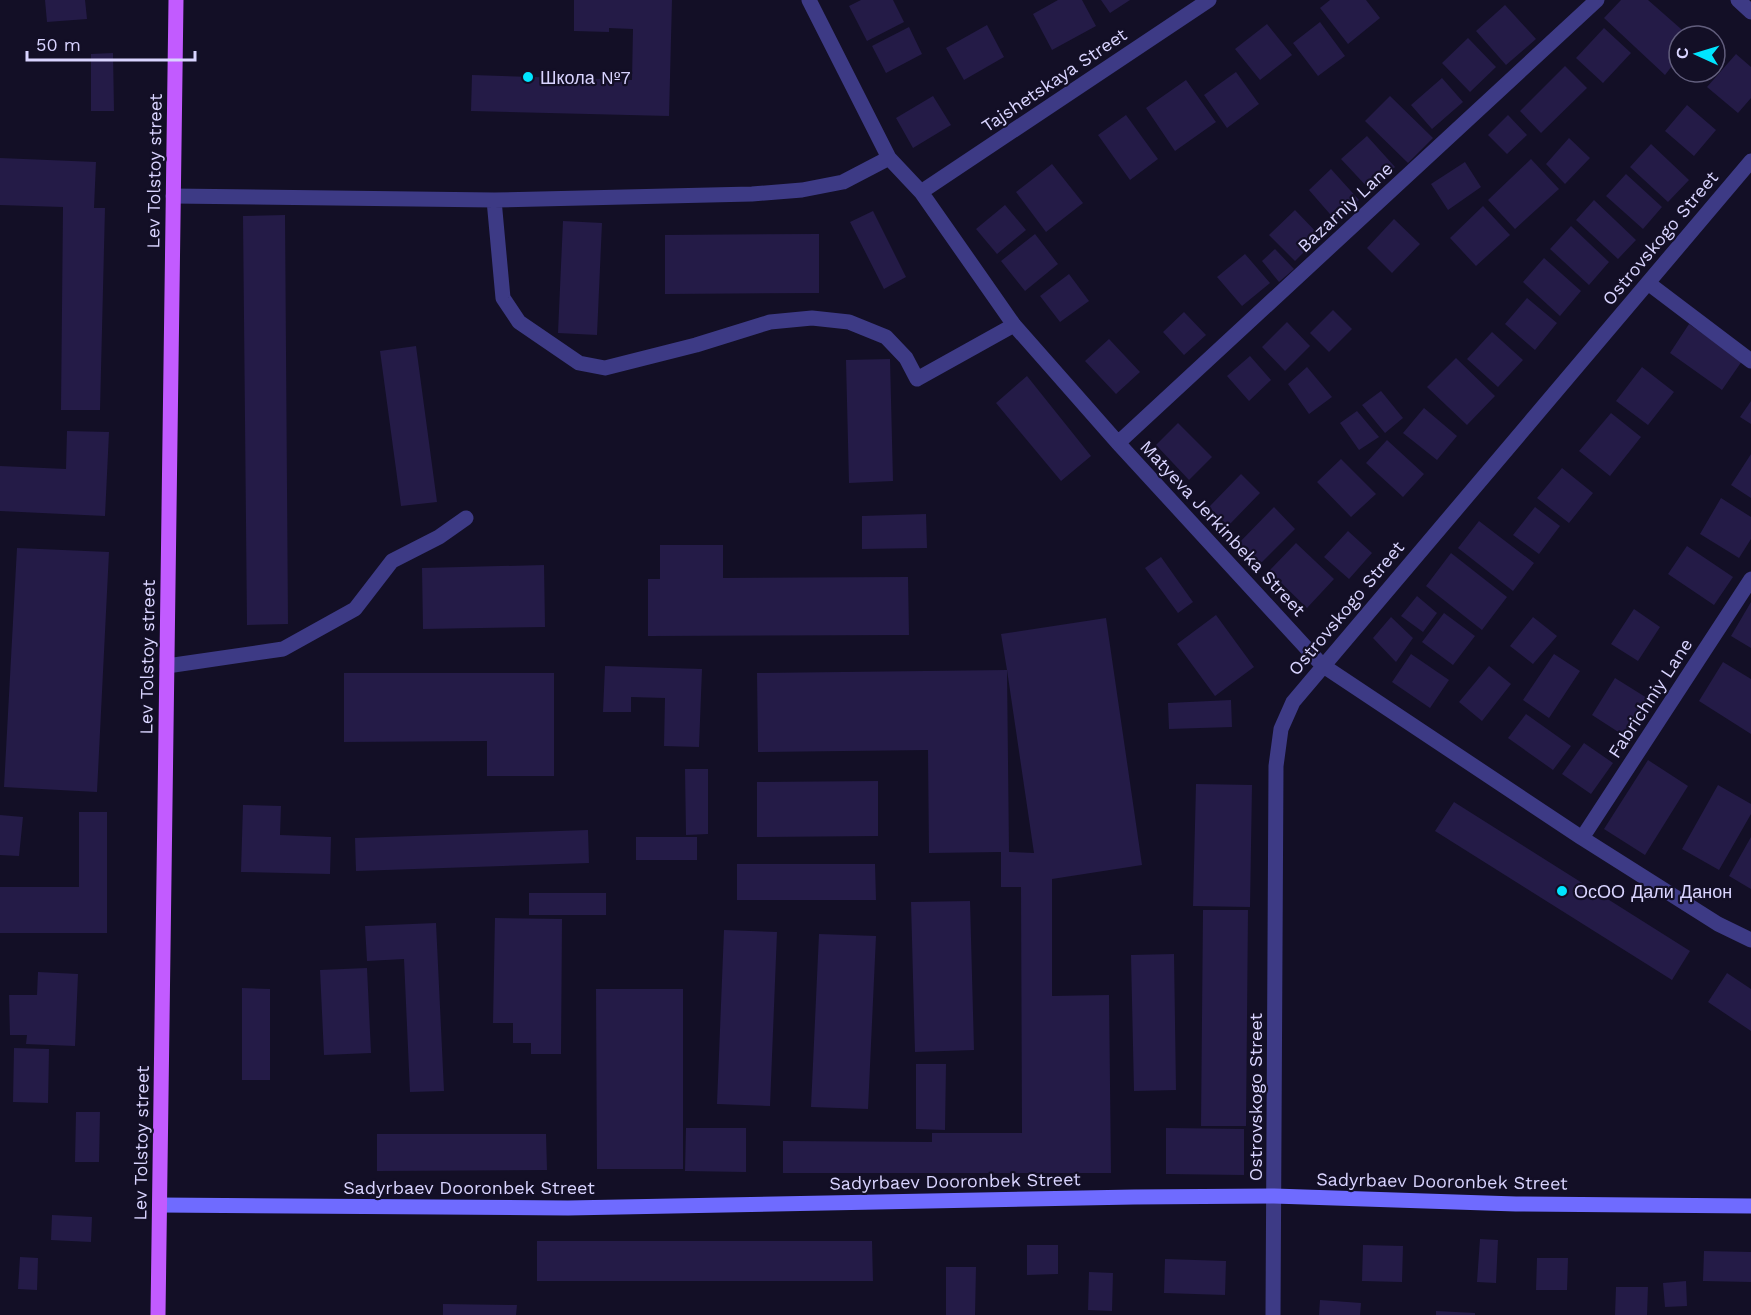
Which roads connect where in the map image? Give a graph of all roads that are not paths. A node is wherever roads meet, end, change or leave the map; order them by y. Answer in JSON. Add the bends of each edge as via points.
{"nodes":[{"id":1,"x":176,"y":0,"type":"edge"},
{"id":2,"x":809,"y":0,"type":"edge"},
{"id":3,"x":1209,"y":0,"type":"edge"},
{"id":4,"x":1597,"y":0,"type":"edge"},
{"id":5,"x":1738,"y":0,"type":"edge"},
{"id":6,"x":1751,"y":12,"type":"edge"},
{"id":7,"x":889,"y":158,"type":"junction"},
{"id":8,"x":1751,"y":161,"type":"edge"},
{"id":9,"x":921,"y":192,"type":"junction"},
{"id":10,"x":173,"y":196,"type":"junction"},
{"id":11,"x":494,"y":200,"type":"junction"},
{"id":12,"x":1648,"y":282,"type":"junction"},
{"id":13,"x":1014,"y":325,"type":"junction"},
{"id":14,"x":1751,"y":362,"type":"edge"},
{"id":15,"x":1118,"y":443,"type":"junction"},
{"id":16,"x":466,"y":518,"type":"dead end"},
{"id":17,"x":1751,"y":579,"type":"edge"},
{"id":18,"x":1322,"y":665,"type":"junction"},
{"id":19,"x":167,"y":666,"type":"junction"},
{"id":20,"x":1582,"y":838,"type":"junction"},
{"id":21,"x":1751,"y":940,"type":"edge"},
{"id":22,"x":1275,"y":1196,"type":"junction"},
{"id":23,"x":160,"y":1205,"type":"junction"},
{"id":24,"x":1751,"y":1206,"type":"edge"},
{"id":25,"x":158,"y":1315,"type":"edge"},
{"id":26,"x":1273,"y":1315,"type":"edge"}],
"edges":[{"from":1,"to":10,"type":"main road","name":"Lev Tolstoy street"},
{"from":2,"to":7,"type":"street","name":"Matyeva Jerkinbeka Street"},
{"from":3,"to":9,"type":"street","name":"Tajshetskaya Street"},
{"from":4,"to":15,"type":"street","name":"Bazarniy Lane"},
{"from":5,"to":6,"type":"street"},
{"from":7,"to":9,"type":"street","name":"Matyeva Jerkinbeka Street"},
{"from":7,"to":11,"type":"street","via":[[843,183],[802,190]]},
{"from":8,"to":12,"type":"street","name":"Ostrovskogo Street"},
{"from":9,"to":13,"type":"street","name":"Matyeva Jerkinbeka Street"},
{"from":10,"to":11,"type":"street"},
{"from":10,"to":19,"type":"main road","name":"Lev Tolstoy street"},
{"from":11,"to":13,"type":"street","via":[[502,298],[519,322],[579,363],[604,368],[770,322],[812,318],[849,322],[886,337],[906,358],[917,379]]},
{"from":12,"to":14,"type":"street"},
{"from":12,"to":18,"type":"street","name":"Ostrovskogo Street"},
{"from":13,"to":15,"type":"street","name":"Matyeva Jerkinbeka Street"},
{"from":15,"to":18,"type":"street","name":"Matyeva Jerkinbeka Street"},
{"from":16,"to":19,"type":"street","via":[[392,561],[355,609],[283,649]]},
{"from":17,"to":20,"type":"street","name":"Fabrichniy Lane"},
{"from":18,"to":20,"type":"street","name":"Matyeva Jerkinbeka Street"},
{"from":18,"to":22,"type":"street","name":"Ostrovskogo Street","via":[[1293,702],[1281,729],[1276,766]]},
{"from":19,"to":23,"type":"main road","name":"Lev Tolstoy street"},
{"from":20,"to":21,"type":"street","name":"Matyeva Jerkinbeka Street","via":[[1718,924]]},
{"from":22,"to":23,"type":"main road","name":"Sadyrbaev Dooronbek Street","via":[[568,1208]]},
{"from":22,"to":24,"type":"main road","name":"Sadyrbaev Dooronbek Street"},
{"from":22,"to":26,"type":"street","name":"Ostrovskogo Street"},
{"from":23,"to":25,"type":"main road","name":"Lev Tolstoy street"}]}
